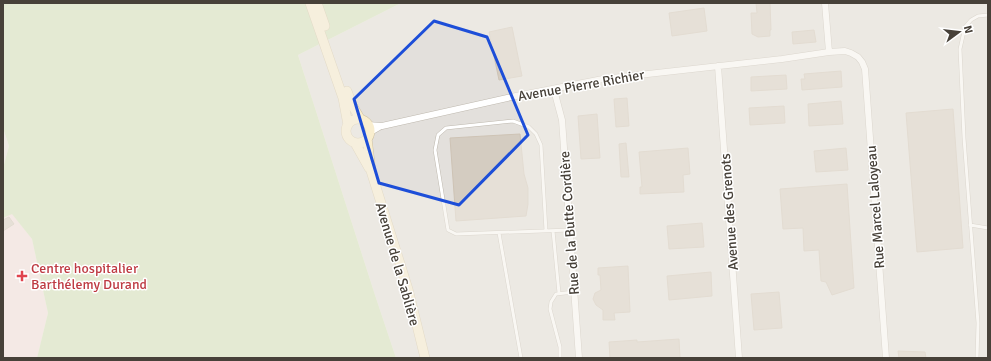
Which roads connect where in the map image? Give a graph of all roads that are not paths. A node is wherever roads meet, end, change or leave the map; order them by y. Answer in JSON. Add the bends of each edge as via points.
{"nodes":[{"id":1,"x":310,"y":3,"type":"edge"},
{"id":2,"x":317,"y":3,"type":"edge"},
{"id":3,"x":825,"y":3,"type":"edge"},
{"id":4,"x":988,"y":14,"type":"edge"},
{"id":5,"x":829,"y":52,"type":"junction"},
{"id":6,"x":858,"y":57,"type":"joint"},
{"id":7,"x":718,"y":66,"type":"junction"},
{"id":8,"x":554,"y":90,"type":"junction"},
{"id":9,"x":348,"y":125,"type":"junction"},
{"id":10,"x":366,"y":129,"type":"junction"},
{"id":11,"x":355,"y":143,"type":"junction"},
{"id":12,"x":371,"y":171,"type":"junction"},
{"id":13,"x":970,"y":225,"type":"junction"},
{"id":14,"x":988,"y":228,"type":"edge"},
{"id":15,"x":570,"y":230,"type":"junction"},
{"id":16,"x":546,"y":231,"type":"junction"},
{"id":17,"x":553,"y":231,"type":"junction"},
{"id":18,"x":499,"y":233,"type":"junction"},
{"id":19,"x":574,"y":292,"type":"junction"},
{"id":20,"x":559,"y":293,"type":"junction"},
{"id":21,"x":425,"y":358,"type":"edge"},
{"id":22,"x":521,"y":358,"type":"edge"},
{"id":23,"x":560,"y":358,"type":"edge"},
{"id":24,"x":579,"y":358,"type":"edge"},
{"id":25,"x":739,"y":358,"type":"edge"},
{"id":26,"x":886,"y":358,"type":"edge"},
{"id":27,"x":977,"y":358,"type":"edge"}],
"edges":[{"from":1,"to":9,"type":"main road","via":[[343,98]]},
{"from":2,"to":10,"type":"main road","via":[[348,96]]},
{"from":3,"to":5,"type":"street"},
{"from":4,"to":13,"type":"lane","via":[[970,20],[965,27],[960,49]]},
{"from":5,"to":6,"type":"street","name":"Avenue Pierre Richier","via":[[845,51]]},
{"from":5,"to":7,"type":"street","name":"Avenue Pierre Richier"},
{"from":6,"to":26,"type":"street","name":"Rue Marcel Laloyeau","via":[[865,69]]},
{"from":7,"to":8,"type":"street","name":"Avenue Pierre Richier","via":[[603,79]]},
{"from":7,"to":25,"type":"street","name":"Avenue des Grenots"},
{"from":8,"to":10,"type":"street","name":"Avenue Pierre Richier"},
{"from":8,"to":15,"type":"street","name":"Rue de la Butte Cordière","via":[[562,120]]},
{"from":9,"to":10,"type":"main road","via":[[353,120]]},
{"from":9,"to":11,"type":"main road","via":[[347,136]]},
{"from":10,"to":11,"type":"main road","via":[[360,143]]},
{"from":10,"to":12,"type":"main road","name":"Avenue de la Sablière"},
{"from":11,"to":12,"type":"main road","name":"Avenue de la Sablière"},
{"from":12,"to":21,"type":"main road","name":"Avenue de la Sablière","via":[[408,289]]},
{"from":13,"to":14,"type":"lane"},
{"from":13,"to":27,"type":"lane","via":[[978,323]]},
{"from":15,"to":17,"type":"lane"},
{"from":15,"to":19,"type":"street","name":"Rue de la Butte Cordière"},
{"from":16,"to":17,"type":"lane"},
{"from":16,"to":18,"type":"lane"},
{"from":16,"to":18,"type":"lane","via":[[541,144],[536,134],[529,127],[513,121],[446,128],[438,135],[435,150],[448,230],[456,234]]},
{"from":17,"to":20,"type":"lane"},
{"from":18,"to":22,"type":"lane"},
{"from":19,"to":20,"type":"lane"},
{"from":19,"to":24,"type":"street","name":"Rue de la Butte Cordière"},
{"from":20,"to":23,"type":"lane","via":[[551,302],[550,309],[560,347]]}]}
